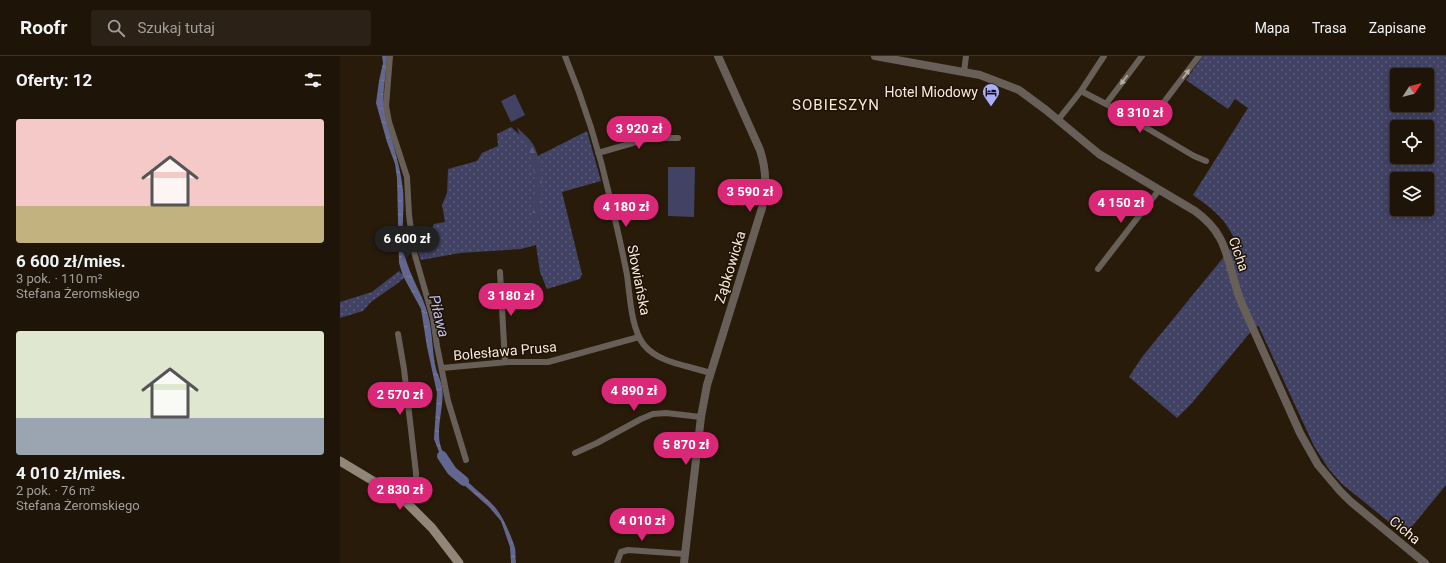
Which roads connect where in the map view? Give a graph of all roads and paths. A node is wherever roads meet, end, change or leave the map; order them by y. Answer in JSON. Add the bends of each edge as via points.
{"nodes":[{"id":1,"x":390,"y":56,"type":"edge"},
{"id":2,"x":565,"y":56,"type":"edge"},
{"id":3,"x":718,"y":56,"type":"edge"},
{"id":4,"x":875,"y":56,"type":"edge"},
{"id":5,"x":966,"y":56,"type":"edge"},
{"id":6,"x":1104,"y":56,"type":"edge"},
{"id":7,"x":1142,"y":56,"type":"edge"},
{"id":8,"x":1199,"y":56,"type":"edge"},
{"id":9,"x":964,"y":72,"type":"junction"},
{"id":10,"x":1081,"y":91,"type":"junction"},
{"id":11,"x":1106,"y":104,"type":"junction"},
{"id":12,"x":1058,"y":120,"type":"junction"},
{"id":13,"x":1145,"y":127,"type":"junction"},
{"id":14,"x":678,"y":138,"type":"dead end"},
{"id":15,"x":598,"y":153,"type":"junction"},
{"id":16,"x":1206,"y":161,"type":"dead end"},
{"id":17,"x":1159,"y":190,"type":"junction"},
{"id":18,"x":1098,"y":269,"type":"dead end"},
{"id":19,"x":500,"y":272,"type":"dead end"},
{"id":20,"x":398,"y":334,"type":"dead end"},
{"id":21,"x":639,"y":337,"type":"junction"},
{"id":22,"x":505,"y":362,"type":"junction"},
{"id":23,"x":442,"y":368,"type":"junction"},
{"id":24,"x":710,"y":373,"type":"junction"},
{"id":25,"x":701,"y":416,"type":"junction"},
{"id":26,"x":575,"y":453,"type":"dead end"},
{"id":27,"x":466,"y":460,"type":"dead end"},
{"id":28,"x":340,"y":461,"type":"edge"},
{"id":29,"x":403,"y":499,"type":"junction"},
{"id":30,"x":684,"y":559,"type":"edge"},
{"id":31,"x":459,"y":563,"type":"edge"},
{"id":32,"x":617,"y":563,"type":"edge"},
{"id":33,"x":1425,"y":563,"type":"edge"}],
"edges":[{"from":1,"to":23,"type":"street","via":[[386,106],[390,127],[407,177],[408,215],[414,252],[433,318]]},
{"from":2,"to":15,"type":"street","name":"Słowiańska","via":[[586,111]]},
{"from":3,"to":24,"type":"street","name":"Ząbkowicka","via":[[760,150],[765,164],[766,180],[762,208]]},
{"from":4,"to":9,"type":"street","name":"Cicha"},
{"from":5,"to":9,"type":"street"},
{"from":6,"to":10,"type":"street"},
{"from":7,"to":11,"type":"street","one_way":true},
{"from":13,"to":8,"type":"street","one_way":true},
{"from":9,"to":12,"type":"street","name":"Cicha","via":[[986,77],[1019,90]]},
{"from":10,"to":11,"type":"street"},
{"from":10,"to":12,"type":"street"},
{"from":11,"to":13,"type":"street"},
{"from":12,"to":17,"type":"street","name":"Cicha","via":[[1099,154]]},
{"from":13,"to":16,"type":"street"},
{"from":14,"to":15,"type":"street","via":[[650,138]]},
{"from":15,"to":21,"type":"street","name":"Słowiańska","via":[[611,199],[634,323]]},
{"from":17,"to":18,"type":"street"},
{"from":17,"to":33,"type":"street","name":"Cicha","via":[[1201,215],[1221,239],[1246,313],[1300,434],[1318,465],[1350,501]]},
{"from":19,"to":22,"type":"street"},
{"from":20,"to":29,"type":"street","via":[[416,473],[416,479]]},
{"from":21,"to":22,"type":"street","name":"Bolesława Prusa","via":[[548,362]]},
{"from":21,"to":24,"type":"street","name":"Słowiańska","via":[[648,349],[661,359]]},
{"from":22,"to":23,"type":"street","name":"Bolesława Prusa"},
{"from":23,"to":27,"type":"street","via":[[448,401]]},
{"from":24,"to":25,"type":"street","name":"Ząbkowicka"},
{"from":25,"to":26,"type":"street","via":[[653,414]]},
{"from":25,"to":30,"type":"street","name":"Ząbkowicka"},
{"from":28,"to":29,"type":"main road"},
{"from":29,"to":31,"type":"main road","via":[[432,528]]},
{"from":30,"to":32,"type":"street","via":[[628,550],[621,552]]}]}
